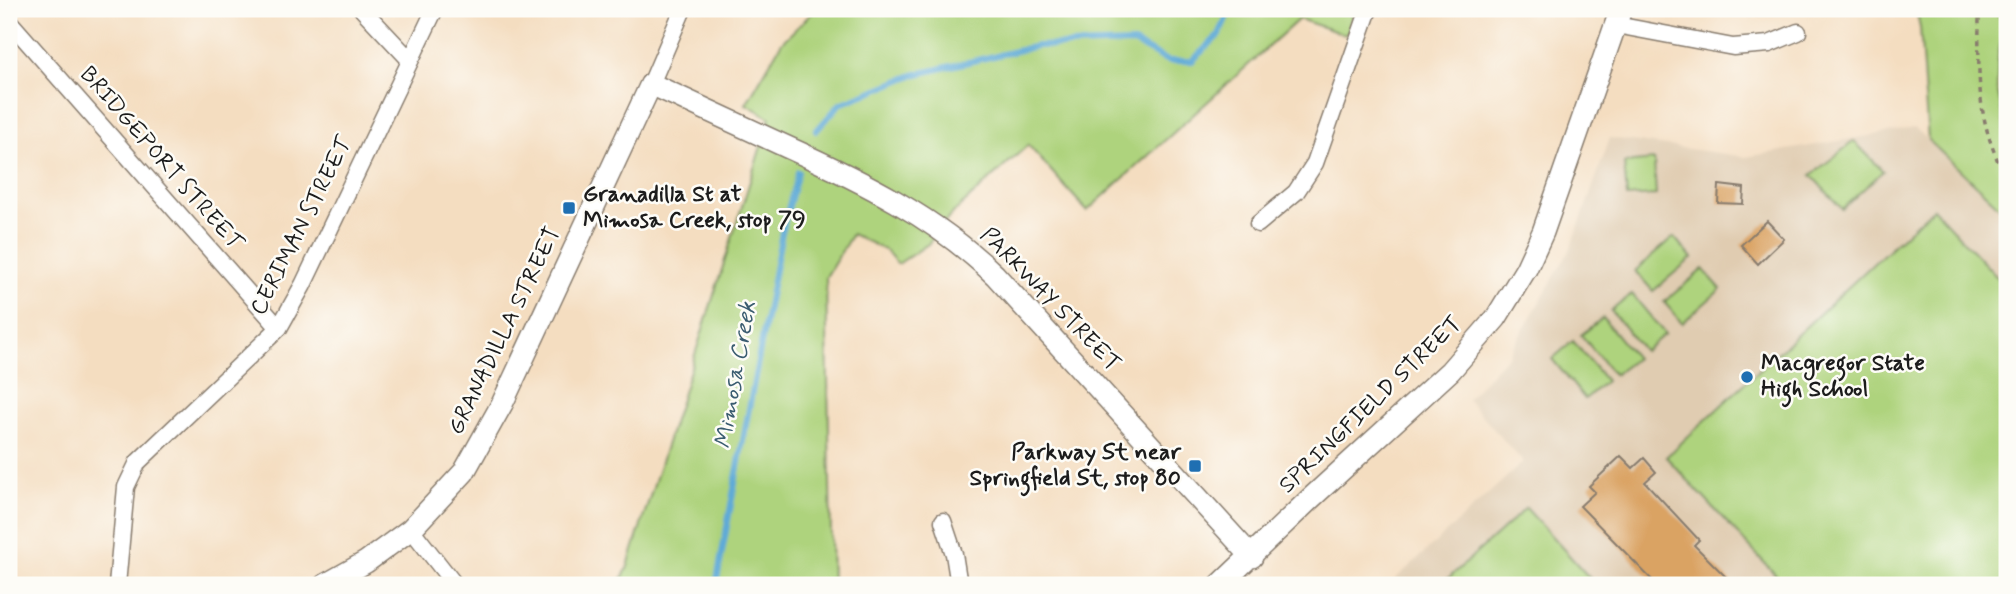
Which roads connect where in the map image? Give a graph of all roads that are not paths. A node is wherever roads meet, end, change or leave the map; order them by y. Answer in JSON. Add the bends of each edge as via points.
{"nodes":[{"id":1,"x":362,"y":9,"type":"edge"},
{"id":2,"x":435,"y":9,"type":"edge"},
{"id":3,"x":1369,"y":9,"type":"edge"},
{"id":4,"x":680,"y":10,"type":"edge"},
{"id":5,"x":1619,"y":17,"type":"edge"},
{"id":6,"x":9,"y":20,"type":"edge"},
{"id":7,"x":1798,"y":32,"type":"dead end"},
{"id":8,"x":410,"y":60,"type":"junction"},
{"id":9,"x":2007,"y":74,"type":"edge"},
{"id":10,"x":651,"y":84,"type":"junction"},
{"id":11,"x":2007,"y":84,"type":"edge"},
{"id":12,"x":1258,"y":224,"type":"dead end"},
{"id":13,"x":279,"y":328,"type":"junction"},
{"id":14,"x":943,"y":521,"type":"dead end"},
{"id":15,"x":411,"y":528,"type":"junction"},
{"id":16,"x":1252,"y":557,"type":"junction"},
{"id":17,"x":117,"y":585,"type":"edge"},
{"id":18,"x":325,"y":585,"type":"edge"},
{"id":19,"x":455,"y":585,"type":"edge"},
{"id":20,"x":959,"y":585,"type":"edge"},
{"id":21,"x":1220,"y":585,"type":"edge"}],
"edges":[{"from":1,"to":8,"type":"street"},
{"from":2,"to":8,"type":"street","name":"CERIMAN STREET"},
{"from":3,"to":12,"type":"street","via":[[1315,163],[1296,192]]},
{"from":4,"to":10,"type":"street","name":"GRANADILLA STREET"},
{"from":5,"to":7,"type":"street","via":[[1733,47],[1769,44]]},
{"from":5,"to":16,"type":"street","name":"SPRINGFIELD STREET","via":[[1543,232],[1496,318],[1450,371]]},
{"from":6,"to":13,"type":"street","name":"BRIDGEPORT STREET"},
{"from":8,"to":13,"type":"street","name":"CERIMAN STREET"},
{"from":9,"to":11,"type":"lane"},
{"from":10,"to":15,"type":"street","name":"GRANADILLA STREET","via":[[502,404],[464,472]]},
{"from":10,"to":16,"type":"street","name":"PARKWAY STREET","via":[[849,176],[931,221],[968,248]]},
{"from":13,"to":17,"type":"street","name":"CERIMAN STREET","via":[[138,461],[126,486]]},
{"from":14,"to":20,"type":"street"},
{"from":15,"to":18,"type":"street","name":"GRANADILLA STREET"},
{"from":15,"to":19,"type":"street"},
{"from":16,"to":21,"type":"street","name":"SPRINGFIELD STREET"}]}
